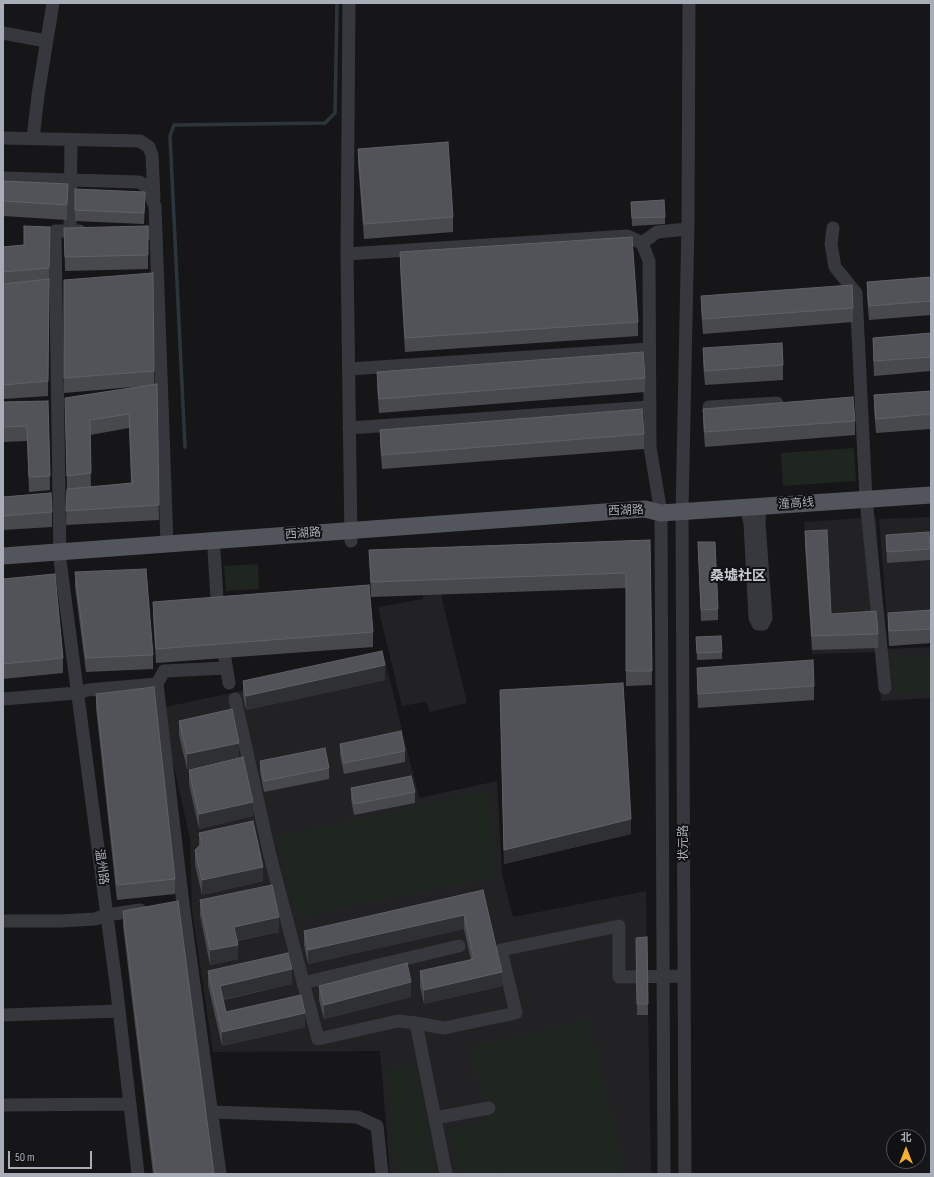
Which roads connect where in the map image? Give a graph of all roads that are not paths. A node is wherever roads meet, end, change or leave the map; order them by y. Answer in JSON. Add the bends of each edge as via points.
{"nodes":[{"id":1,"x":53,"y":3,"type":"edge"},
{"id":2,"x":349,"y":3,"type":"edge"},
{"id":3,"x":689,"y":3,"type":"edge"},
{"id":4,"x":3,"y":33,"type":"edge"},
{"id":5,"x":46,"y":41,"type":"junction"},
{"id":6,"x":3,"y":138,"type":"edge"},
{"id":7,"x":33,"y":139,"type":"junction"},
{"id":8,"x":71,"y":140,"type":"junction"},
{"id":9,"x":3,"y":178,"type":"edge"},
{"id":10,"x":71,"y":180,"type":"junction"},
{"id":11,"x":155,"y":206,"type":"junction"},
{"id":12,"x":833,"y":228,"type":"dead end"},
{"id":13,"x":687,"y":229,"type":"junction"},
{"id":14,"x":70,"y":231,"type":"junction"},
{"id":15,"x":93,"y":232,"type":"edge"},
{"id":16,"x":117,"y":232,"type":"edge"},
{"id":17,"x":156,"y":233,"type":"junction"},
{"id":18,"x":642,"y":243,"type":"junction"},
{"id":19,"x":347,"y":254,"type":"junction"},
{"id":20,"x":158,"y":281,"type":"junction"},
{"id":21,"x":142,"y":282,"type":"edge"},
{"id":22,"x":71,"y":287,"type":"edge"},
{"id":23,"x":56,"y":288,"type":"junction"},
{"id":24,"x":40,"y":289,"type":"edge"},
{"id":25,"x":871,"y":292,"type":"edge"},
{"id":26,"x":856,"y":293,"type":"junction"},
{"id":27,"x":841,"y":294,"type":"edge"},
{"id":28,"x":649,"y":349,"type":"junction"},
{"id":29,"x":349,"y":370,"type":"junction"},
{"id":30,"x":162,"y":392,"type":"junction"},
{"id":31,"x":147,"y":394,"type":"edge"},
{"id":32,"x":877,"y":398,"type":"edge"},
{"id":33,"x":861,"y":399,"type":"junction"},
{"id":34,"x":846,"y":400,"type":"edge"},
{"id":35,"x":72,"y":402,"type":"edge"},
{"id":36,"x":793,"y":403,"type":"edge"},
{"id":37,"x":42,"y":404,"type":"edge"},
{"id":38,"x":57,"y":404,"type":"junction"},
{"id":39,"x":650,"y":407,"type":"junction"},
{"id":40,"x":709,"y":407,"type":"edge"},
{"id":41,"x":349,"y":428,"type":"junction"},
{"id":42,"x":931,"y":494,"type":"edge"},
{"id":43,"x":866,"y":499,"type":"junction"},
{"id":44,"x":753,"y":507,"type":"junction"},
{"id":45,"x":682,"y":512,"type":"junction"},
{"id":46,"x":661,"y":514,"type":"junction"},
{"id":47,"x":351,"y":536,"type":"junction"},
{"id":48,"x":167,"y":544,"type":"junction"},
{"id":49,"x":214,"y":550,"type":"junction"},
{"id":50,"x":3,"y":556,"type":"edge"},
{"id":51,"x":60,"y":556,"type":"junction"},
{"id":52,"x":3,"y":564,"type":"edge"},
{"id":53,"x":220,"y":629,"type":"edge"},
{"id":54,"x":222,"y":644,"type":"edge"},
{"id":55,"x":226,"y":668,"type":"junction"},
{"id":56,"x":698,"y":673,"type":"edge"},
{"id":57,"x":683,"y":674,"type":"junction"},
{"id":58,"x":230,"y":683,"type":"dead end"},
{"id":59,"x":157,"y":684,"type":"junction"},
{"id":60,"x":885,"y":688,"type":"dead end"},
{"id":61,"x":77,"y":693,"type":"junction"},
{"id":62,"x":3,"y":699,"type":"edge"},
{"id":63,"x":235,"y":699,"type":"dead end"},
{"id":64,"x":183,"y":904,"type":"junction"},
{"id":65,"x":168,"y":906,"type":"edge"},
{"id":66,"x":153,"y":908,"type":"edge"},
{"id":67,"x":107,"y":915,"type":"junction"},
{"id":68,"x":3,"y":921,"type":"edge"},
{"id":69,"x":459,"y":946,"type":"dead end"},
{"id":70,"x":663,"y":976,"type":"junction"},
{"id":71,"x":684,"y":976,"type":"junction"},
{"id":72,"x":303,"y":983,"type":"junction"},
{"id":73,"x":119,"y":1011,"type":"junction"},
{"id":74,"x":3,"y":1015,"type":"edge"},
{"id":75,"x":416,"y":1023,"type":"junction"},
{"id":76,"x":130,"y":1104,"type":"junction"},
{"id":77,"x":3,"y":1105,"type":"edge"},
{"id":78,"x":489,"y":1108,"type":"dead end"},
{"id":79,"x":212,"y":1112,"type":"junction"},
{"id":80,"x":435,"y":1118,"type":"junction"},
{"id":81,"x":138,"y":1174,"type":"edge"},
{"id":82,"x":220,"y":1174,"type":"edge"},
{"id":83,"x":382,"y":1174,"type":"edge"},
{"id":84,"x":446,"y":1174,"type":"edge"},
{"id":85,"x":664,"y":1174,"type":"edge"},
{"id":86,"x":685,"y":1174,"type":"edge"}],
"edges":[{"from":1,"to":5,"type":"street"},
{"from":2,"to":19,"type":"street"},
{"from":3,"to":13,"type":"street","name":"状元路"},
{"from":4,"to":5,"type":"street"},
{"from":5,"to":7,"type":"street"},
{"from":6,"to":7,"type":"street"},
{"from":7,"to":8,"type":"street"},
{"from":8,"to":10,"type":"street"},
{"from":8,"to":11,"type":"street","via":[[140,141],[149,147],[152,155]]},
{"from":9,"to":10,"type":"street"},
{"from":10,"to":11,"type":"street","via":[[139,182],[146,186]]},
{"from":10,"to":14,"type":"street"},
{"from":11,"to":17,"type":"street"},
{"from":12,"to":26,"type":"street","via":[[831,244],[835,267]]},
{"from":13,"to":18,"type":"street","via":[[657,232]]},
{"from":13,"to":45,"type":"street","name":"状元路"},
{"from":14,"to":15,"type":"street"},
{"from":14,"to":23,"type":"street","name":"温州路","via":[[55,231]]},
{"from":16,"to":17,"type":"street"},
{"from":17,"to":20,"type":"street"},
{"from":18,"to":19,"type":"street","via":[[627,236]]},
{"from":18,"to":28,"type":"street","name":"状元路","via":[[649,262]]},
{"from":19,"to":29,"type":"street"},
{"from":20,"to":21,"type":"street"},
{"from":20,"to":30,"type":"street"},
{"from":22,"to":23,"type":"street"},
{"from":23,"to":24,"type":"street"},
{"from":23,"to":38,"type":"street","name":"温州路"},
{"from":25,"to":26,"type":"street"},
{"from":26,"to":27,"type":"street"},
{"from":26,"to":33,"type":"street"},
{"from":28,"to":29,"type":"street"},
{"from":28,"to":39,"type":"street","name":"状元路"},
{"from":29,"to":41,"type":"street"},
{"from":30,"to":31,"type":"street"},
{"from":30,"to":48,"type":"street"},
{"from":32,"to":33,"type":"street"},
{"from":33,"to":34,"type":"street"},
{"from":33,"to":43,"type":"street"},
{"from":35,"to":38,"type":"street"},
{"from":36,"to":40,"type":"street"},
{"from":37,"to":38,"type":"street"},
{"from":38,"to":51,"type":"street","name":"温州路"},
{"from":39,"to":41,"type":"street"},
{"from":39,"to":46,"type":"street","name":"状元路","via":[[650,447]]},
{"from":41,"to":47,"type":"street"},
{"from":42,"to":43,"type":"main road","name":"潼高线"},
{"from":43,"to":44,"type":"main road","name":"潼高线"},
{"from":43,"to":60,"type":"street"},
{"from":44,"to":44,"type":"street","via":[[750,523],[755,618],[758,624],[763,624],[766,618],[759,523]]},
{"from":44,"to":45,"type":"main road","name":"潼高线"},
{"from":45,"to":46,"type":"main road","name":"潼高线"},
{"from":45,"to":57,"type":"street","name":"状元路"},
{"from":46,"to":47,"type":"main road","name":"西湖路","via":[[646,520]]},
{"from":46,"to":70,"type":"street","name":"状元路"},
{"from":47,"to":48,"type":"main road","name":"西湖路"},
{"from":47,"to":49,"type":"main road","name":"西湖路"},
{"from":48,"to":51,"type":"main road","name":"西湖路"},
{"from":49,"to":51,"type":"main road","name":"西湖路"},
{"from":49,"to":53,"type":"street"},
{"from":50,"to":51,"type":"main road","name":"西湖路"},
{"from":51,"to":52,"type":"main road","name":"西湖路"},
{"from":51,"to":61,"type":"street","name":"温州路"},
{"from":54,"to":55,"type":"street"},
{"from":55,"to":58,"type":"street"},
{"from":55,"to":59,"type":"street","via":[[164,671]]},
{"from":56,"to":57,"type":"street"},
{"from":57,"to":71,"type":"street","name":"状元路"},
{"from":59,"to":61,"type":"street"},
{"from":59,"to":64,"type":"street"},
{"from":61,"to":62,"type":"street"},
{"from":61,"to":67,"type":"street","name":"温州路"},
{"from":63,"to":72,"type":"street","via":[[270,856]]},
{"from":64,"to":65,"type":"street"},
{"from":64,"to":79,"type":"street"},
{"from":66,"to":67,"type":"street"},
{"from":67,"to":68,"type":"street","via":[[60,921]]},
{"from":67,"to":73,"type":"street","name":"温州路"},
{"from":69,"to":72,"type":"street"},
{"from":70,"to":71,"type":"street"},
{"from":70,"to":75,"type":"street","via":[[619,977],[619,926],[501,950],[516,1012],[444,1028]]},
{"from":70,"to":85,"type":"street","name":"状元路"},
{"from":71,"to":86,"type":"street","name":"状元路"},
{"from":72,"to":75,"type":"street","via":[[318,1039],[398,1021]]},
{"from":73,"to":74,"type":"street"},
{"from":73,"to":76,"type":"street","name":"温州路"},
{"from":75,"to":80,"type":"street"},
{"from":76,"to":77,"type":"street"},
{"from":76,"to":81,"type":"street","name":"温州路"},
{"from":78,"to":80,"type":"street"},
{"from":79,"to":82,"type":"street"},
{"from":79,"to":83,"type":"street","via":[[357,1117],[377,1126]]},
{"from":80,"to":84,"type":"street"}]}
